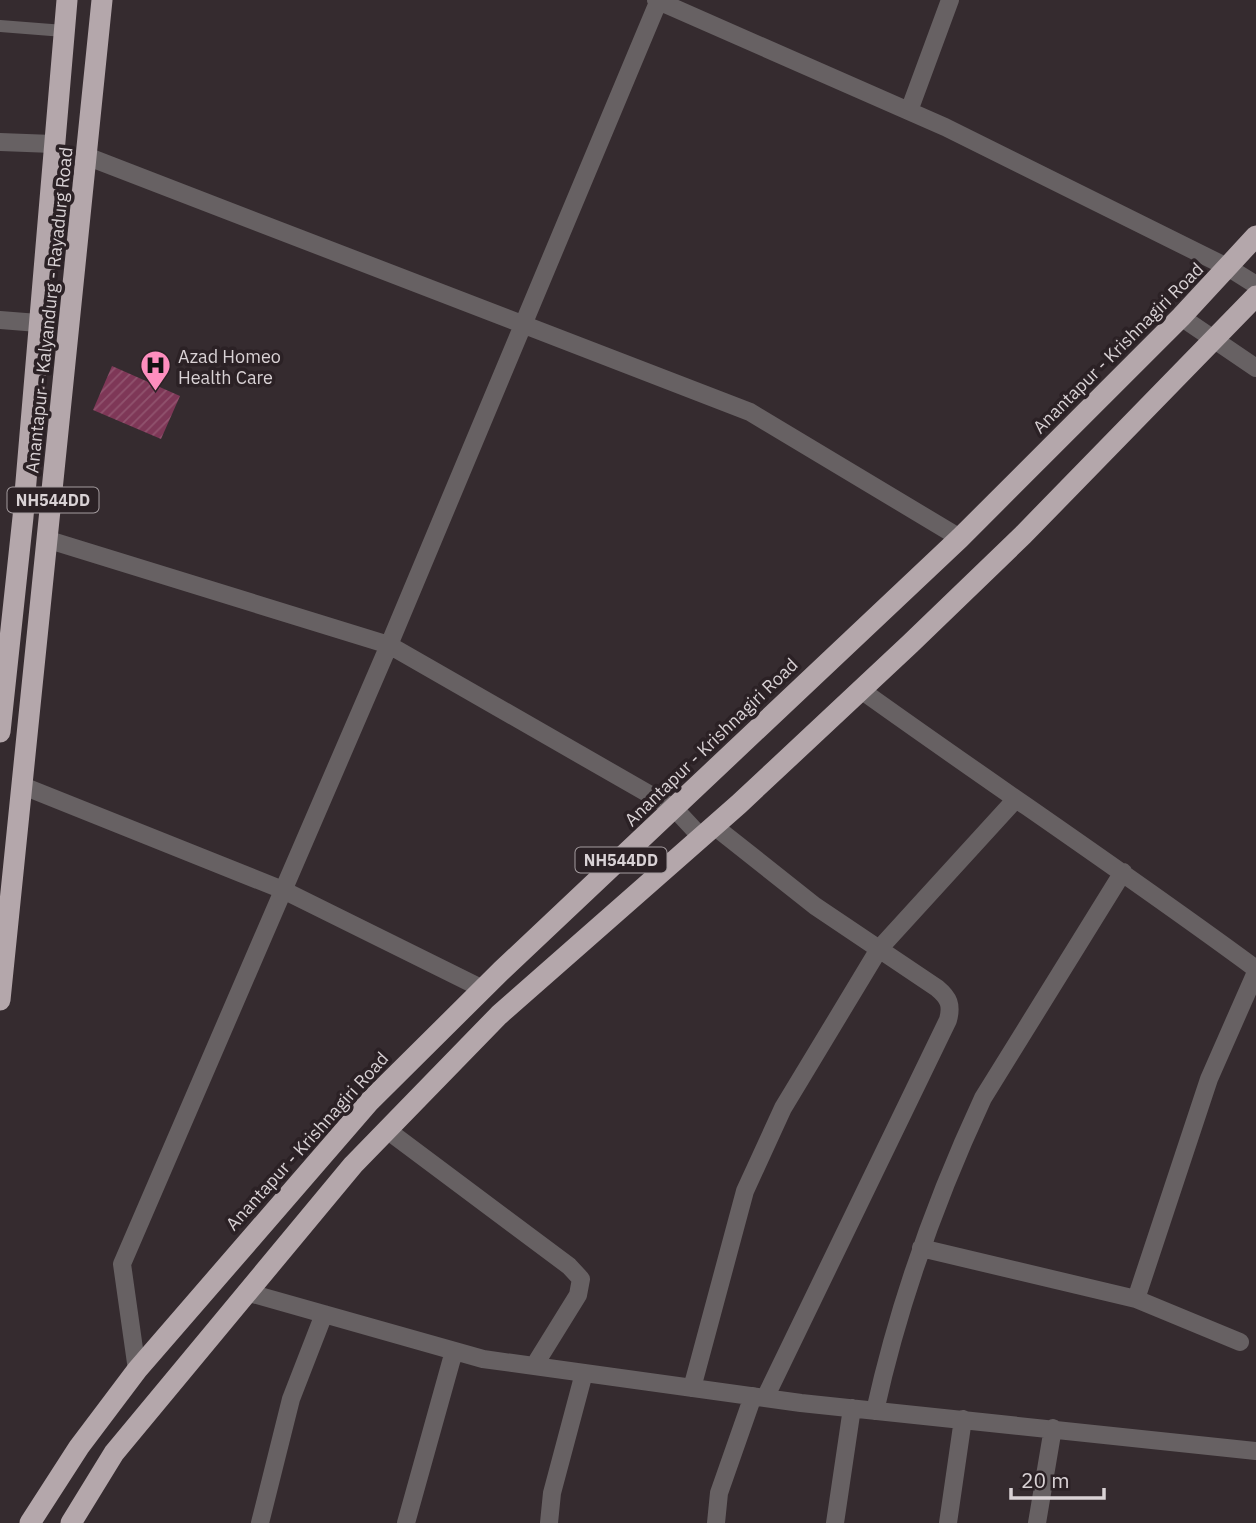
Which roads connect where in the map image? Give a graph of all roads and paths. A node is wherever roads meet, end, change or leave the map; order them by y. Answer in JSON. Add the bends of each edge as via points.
{"nodes":[{"id":1,"x":67,"y":0,"type":"edge"},
{"id":2,"x":102,"y":0,"type":"edge"},
{"id":3,"x":658,"y":0,"type":"edge"},
{"id":4,"x":950,"y":0,"type":"edge"},
{"id":5,"x":0,"y":26,"type":"edge"},
{"id":6,"x":64,"y":31,"type":"junction"},
{"id":7,"x":909,"y":111,"type":"junction"},
{"id":8,"x":0,"y":142,"type":"edge"},
{"id":9,"x":53,"y":144,"type":"junction"},
{"id":10,"x":86,"y":156,"type":"junction"},
{"id":11,"x":1256,"y":236,"type":"edge"},
{"id":12,"x":1228,"y":268,"type":"junction"},
{"id":13,"x":1256,"y":285,"type":"edge"},
{"id":14,"x":1256,"y":296,"type":"edge"},
{"id":15,"x":1181,"y":317,"type":"junction"},
{"id":16,"x":0,"y":320,"type":"edge"},
{"id":17,"x":38,"y":323,"type":"junction"},
{"id":18,"x":523,"y":323,"type":"junction"},
{"id":19,"x":1213,"y":339,"type":"junction"},
{"id":20,"x":1256,"y":368,"type":"edge"},
{"id":21,"x":960,"y":538,"type":"junction"},
{"id":22,"x":49,"y":540,"type":"junction"},
{"id":23,"x":388,"y":645,"type":"junction"},
{"id":24,"x":861,"y":690,"type":"junction"},
{"id":25,"x":0,"y":732,"type":"edge"},
{"id":26,"x":23,"y":786,"type":"junction"},
{"id":27,"x":1015,"y":800,"type":"junction"},
{"id":28,"x":675,"y":809,"type":"junction"},
{"id":29,"x":708,"y":831,"type":"junction"},
{"id":30,"x":1123,"y":872,"type":"junction"},
{"id":31,"x":283,"y":890,"type":"junction"},
{"id":32,"x":879,"y":949,"type":"junction"},
{"id":33,"x":1256,"y":970,"type":"edge"},
{"id":34,"x":483,"y":989,"type":"junction"},
{"id":35,"x":0,"y":1000,"type":"edge"},
{"id":36,"x":387,"y":1130,"type":"junction"},
{"id":37,"x":920,"y":1248,"type":"junction"},
{"id":38,"x":246,"y":1292,"type":"junction"},
{"id":39,"x":1136,"y":1299,"type":"junction"},
{"id":40,"x":324,"y":1314,"type":"junction"},
{"id":41,"x":1241,"y":1342,"type":"dead end"},
{"id":42,"x":454,"y":1351,"type":"junction"},
{"id":43,"x":534,"y":1366,"type":"junction"},
{"id":44,"x":136,"y":1370,"type":"junction"},
{"id":45,"x":584,"y":1373,"type":"junction"},
{"id":46,"x":692,"y":1388,"type":"junction"},
{"id":47,"x":759,"y":1397,"type":"junction"},
{"id":48,"x":852,"y":1408,"type":"junction"},
{"id":49,"x":875,"y":1411,"type":"junction"},
{"id":50,"x":963,"y":1419,"type":"junction"},
{"id":51,"x":1053,"y":1429,"type":"junction"},
{"id":52,"x":1256,"y":1451,"type":"edge"},
{"id":53,"x":30,"y":1523,"type":"edge"},
{"id":54,"x":71,"y":1523,"type":"edge"},
{"id":55,"x":260,"y":1523,"type":"edge"},
{"id":56,"x":406,"y":1523,"type":"edge"},
{"id":57,"x":549,"y":1523,"type":"edge"},
{"id":58,"x":716,"y":1523,"type":"edge"},
{"id":59,"x":835,"y":1523,"type":"edge"},
{"id":60,"x":948,"y":1523,"type":"edge"},
{"id":61,"x":1037,"y":1523,"type":"edge"}],
"edges":[{"from":1,"to":6,"type":"highway","name":"Anantapur - Kalyandurg - Rayadurg Road","number":"NH544DD"},
{"from":2,"to":10,"type":"highway","name":"Anantapur - Kalyandurg - Rayadurg Road","number":"NH544DD"},
{"from":3,"to":7,"type":"street"},
{"from":3,"to":18,"type":"street"},
{"from":4,"to":7,"type":"street"},
{"from":5,"to":6,"type":"lane"},
{"from":6,"to":9,"type":"highway","name":"Anantapur - Kalyandurg - Rayadurg Road","number":"NH544DD"},
{"from":7,"to":12,"type":"street"},
{"from":8,"to":9,"type":"street"},
{"from":9,"to":17,"type":"highway","name":"Anantapur - Kalyandurg - Rayadurg Road","number":"NH544DD"},
{"from":10,"to":18,"type":"street"},
{"from":10,"to":22,"type":"highway","name":"Anantapur - Kalyandurg - Rayadurg Road","number":"NH544DD"},
{"from":11,"to":12,"type":"highway","name":"Anantapur - Krishnagiri Road","number":"NH544DD"},
{"from":12,"to":13,"type":"street"},
{"from":12,"to":15,"type":"highway","name":"Anantapur - Krishnagiri Road","number":"NH544DD"},
{"from":14,"to":19,"type":"highway","number":"NH544DD"},
{"from":15,"to":19,"type":"street"},
{"from":15,"to":21,"type":"highway","name":"Anantapur - Krishnagiri Road","number":"NH544DD"},
{"from":16,"to":17,"type":"street"},
{"from":17,"to":25,"type":"highway","name":"Anantapur - Kalyandurg - Rayadurg Road","number":"NH544DD"},
{"from":18,"to":21,"type":"street","via":[[750,412]]},
{"from":18,"to":23,"type":"street"},
{"from":19,"to":20,"type":"street"},
{"from":19,"to":24,"type":"highway","number":"NH544DD","via":[[1023,535]]},
{"from":21,"to":28,"type":"highway","name":"Anantapur - Krishnagiri Road","number":"NH544DD"},
{"from":22,"to":23,"type":"street"},
{"from":22,"to":26,"type":"highway","name":"Anantapur - Kalyandurg - Rayadurg Road","number":"NH544DD"},
{"from":23,"to":28,"type":"street"},
{"from":23,"to":31,"type":"street"},
{"from":24,"to":27,"type":"street"},
{"from":24,"to":29,"type":"highway","number":"NH544DD"},
{"from":26,"to":31,"type":"street"},
{"from":26,"to":35,"type":"highway","name":"Anantapur - Kalyandurg - Rayadurg Road","number":"NH544DD"},
{"from":27,"to":30,"type":"street"},
{"from":27,"to":32,"type":"street"},
{"from":28,"to":29,"type":"street"},
{"from":28,"to":34,"type":"highway","name":"Anantapur - Krishnagiri Road","number":"NH544DD"},
{"from":29,"to":32,"type":"street"},
{"from":29,"to":36,"type":"highway","number":"NH544DD","via":[[499,1015]]},
{"from":30,"to":33,"type":"street"},
{"from":30,"to":37,"type":"street","via":[[983,1098]]},
{"from":31,"to":34,"type":"street"},
{"from":31,"to":44,"type":"street","via":[[122,1265]]},
{"from":32,"to":46,"type":"street","via":[[765,1142],[745,1191]]},
{"from":32,"to":47,"type":"street","via":[[946,995],[950,1013]]},
{"from":33,"to":39,"type":"street","via":[[1209,1079]]},
{"from":34,"to":44,"type":"highway","name":"Anantapur - Krishnagiri Road","number":"NH544DD","via":[[370,1101]]},
{"from":36,"to":38,"type":"highway","number":"NH544DD"},
{"from":36,"to":43,"type":"street","via":[[581,1279],[578,1295]]},
{"from":37,"to":39,"type":"street"},
{"from":37,"to":49,"type":"street"},
{"from":38,"to":40,"type":"street"},
{"from":38,"to":54,"type":"highway","number":"NH544DD","via":[[114,1453]]},
{"from":39,"to":41,"type":"street"},
{"from":40,"to":42,"type":"street"},
{"from":40,"to":55,"type":"street","via":[[291,1399]]},
{"from":42,"to":43,"type":"street"},
{"from":42,"to":56,"type":"street"},
{"from":43,"to":45,"type":"street"},
{"from":44,"to":53,"type":"highway","name":"Anantapur - Krishnagiri Road","number":"NH544DD"},
{"from":45,"to":46,"type":"street"},
{"from":45,"to":57,"type":"street","via":[[552,1493]]},
{"from":46,"to":47,"type":"street"},
{"from":47,"to":48,"type":"street"},
{"from":47,"to":58,"type":"street","via":[[719,1493]]},
{"from":48,"to":49,"type":"street"},
{"from":48,"to":59,"type":"street"},
{"from":49,"to":50,"type":"street"},
{"from":50,"to":51,"type":"street"},
{"from":50,"to":60,"type":"street"},
{"from":51,"to":52,"type":"street"},
{"from":51,"to":61,"type":"street"}]}
